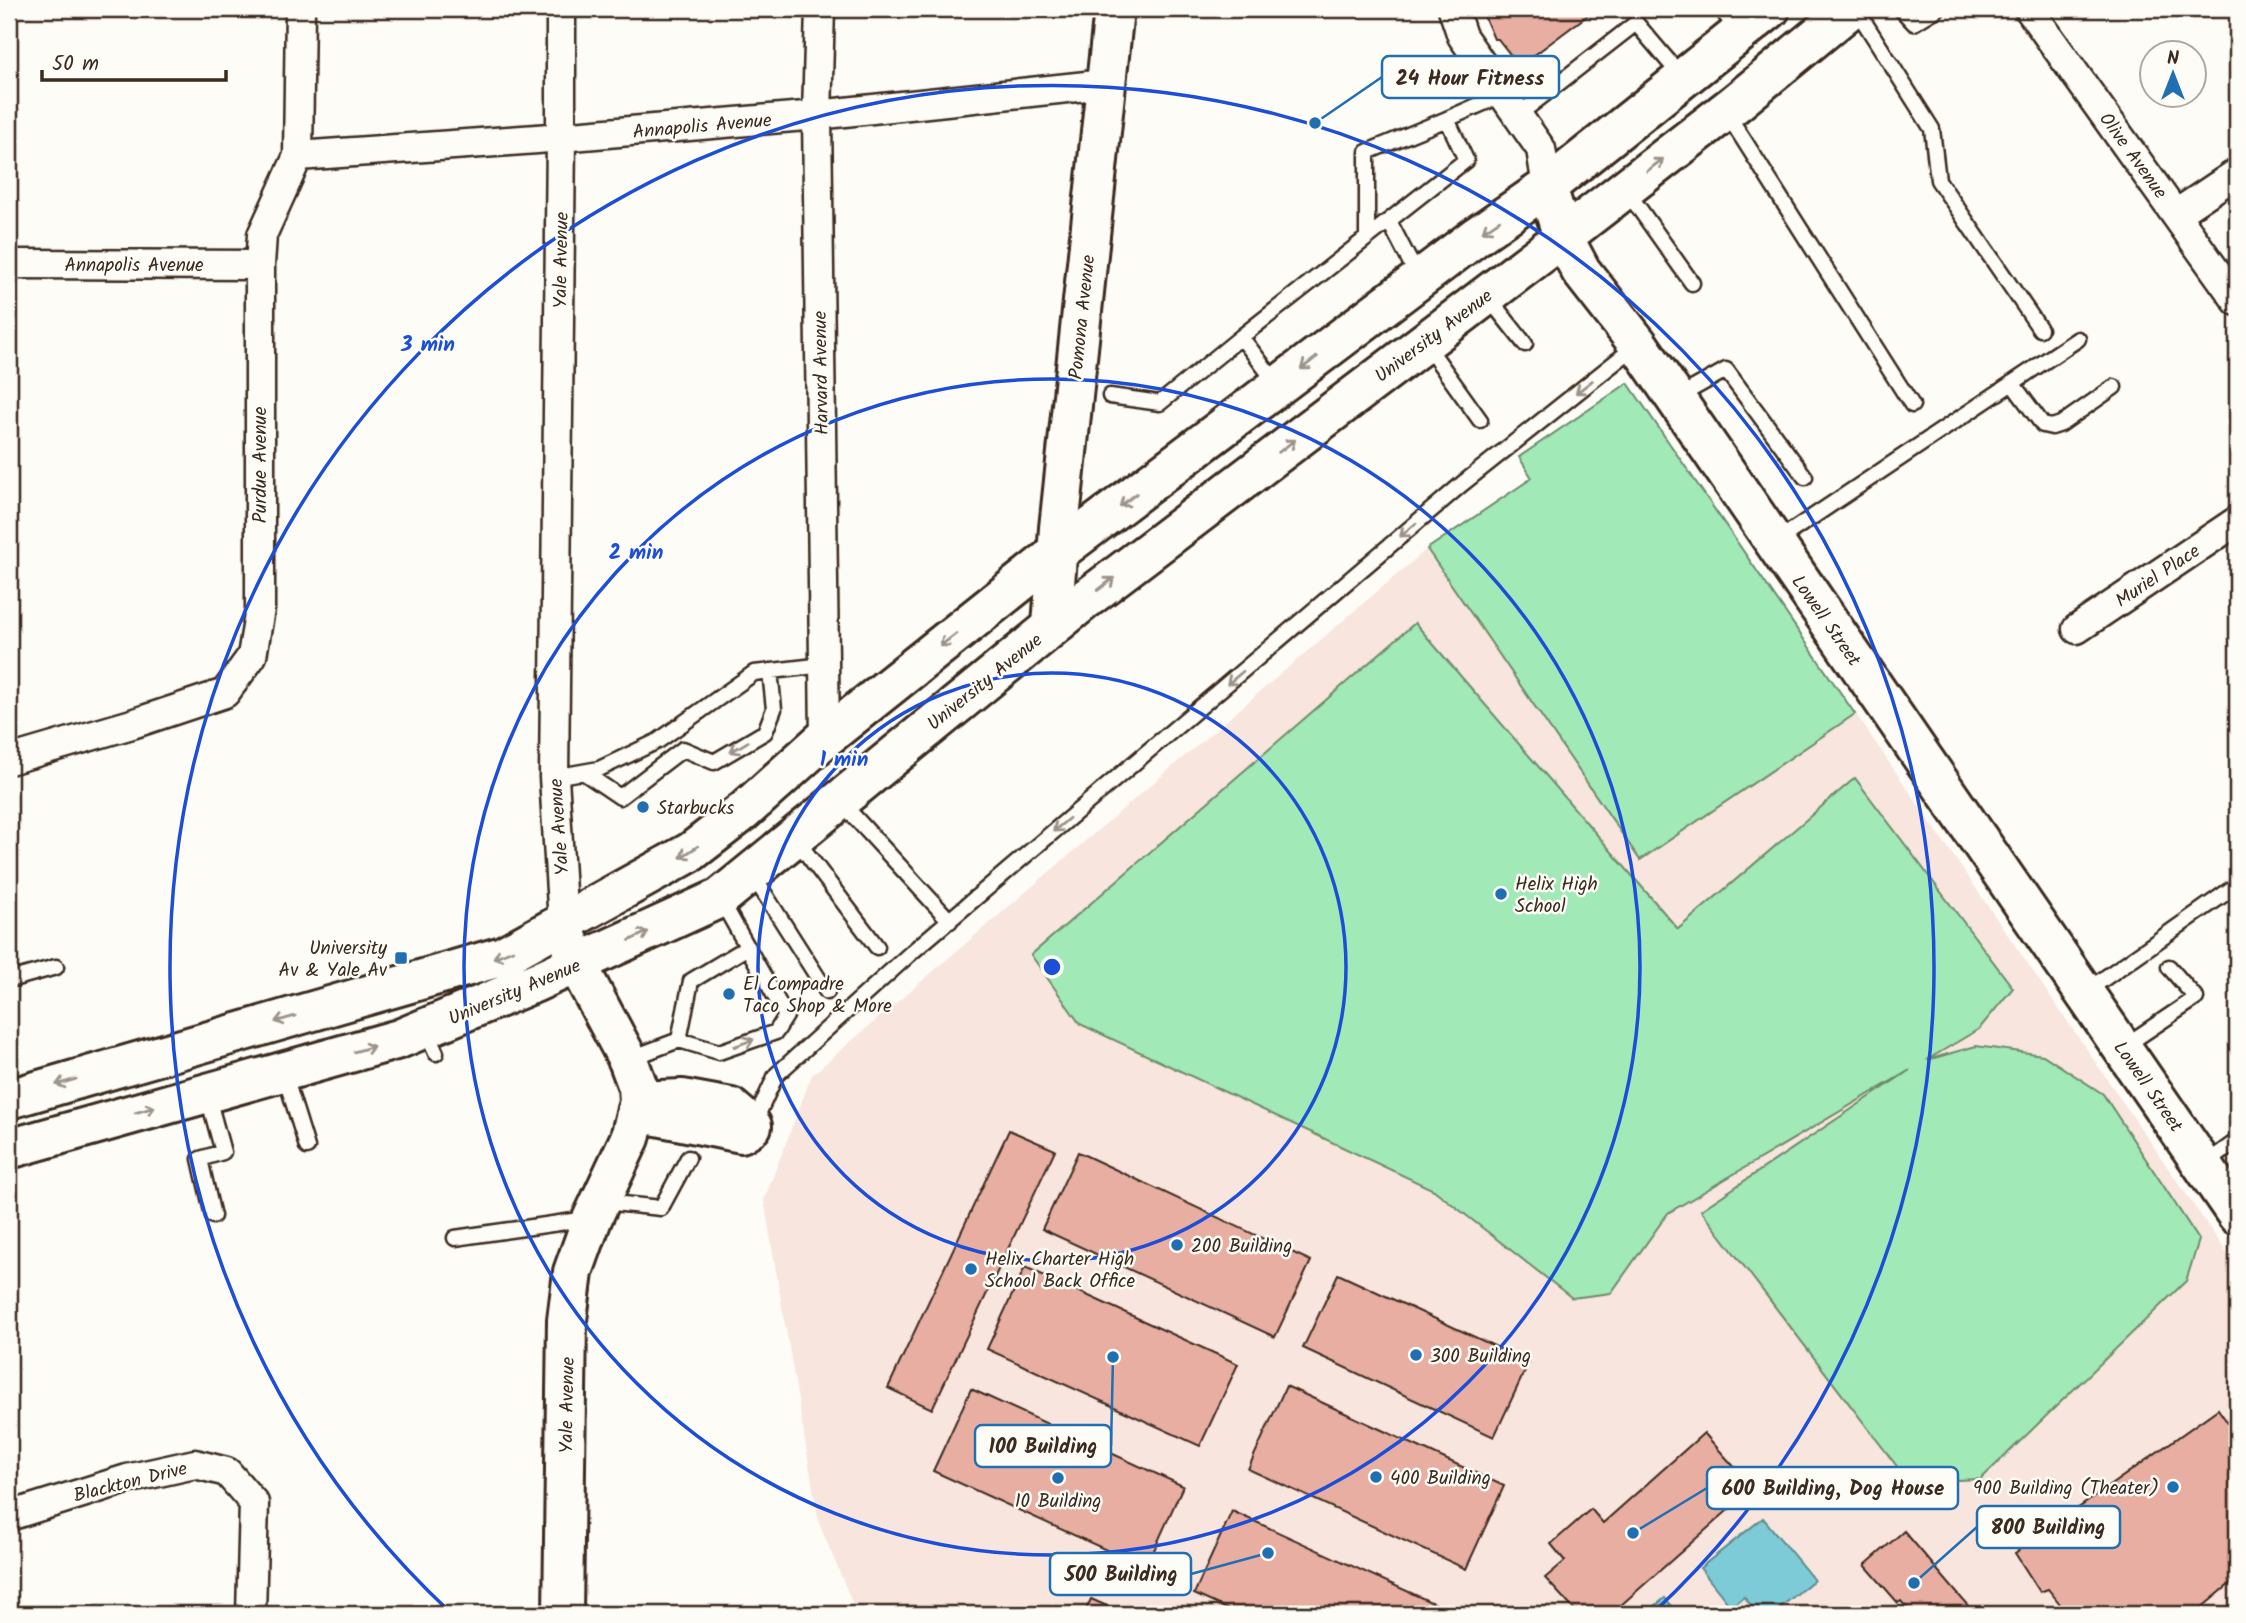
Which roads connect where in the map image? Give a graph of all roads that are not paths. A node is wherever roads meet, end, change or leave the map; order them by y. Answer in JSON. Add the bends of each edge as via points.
{"nodes":[{"id":1,"x":300,"y":9,"type":"edge"},
{"id":2,"x":561,"y":9,"type":"edge"},
{"id":3,"x":820,"y":9,"type":"edge"},
{"id":4,"x":1114,"y":9,"type":"edge"},
{"id":5,"x":1453,"y":9,"type":"edge"},
{"id":6,"x":1770,"y":9,"type":"edge"},
{"id":7,"x":1850,"y":9,"type":"edge"},
{"id":8,"x":1856,"y":9,"type":"edge"},
{"id":9,"x":1901,"y":9,"type":"edge"},
{"id":10,"x":1937,"y":9,"type":"edge"},
{"id":11,"x":2029,"y":9,"type":"edge"},
{"id":12,"x":1730,"y":21,"type":"edge"},
{"id":13,"x":1682,"y":77,"type":"junction"},
{"id":14,"x":1105,"y":84,"type":"junction"},
{"id":15,"x":1511,"y":104,"type":"junction"},
{"id":16,"x":1725,"y":111,"type":"junction"},
{"id":17,"x":817,"y":115,"type":"junction"},
{"id":18,"x":1447,"y":119,"type":"junction"},
{"id":19,"x":561,"y":137,"type":"junction"},
{"id":20,"x":298,"y":156,"type":"junction"},
{"id":21,"x":2237,"y":173,"type":"edge"},
{"id":22,"x":1547,"y":187,"type":"junction"},
{"id":23,"x":1625,"y":188,"type":"junction"},
{"id":24,"x":2176,"y":214,"type":"junction"},
{"id":25,"x":1389,"y":221,"type":"junction"},
{"id":26,"x":1563,"y":237,"type":"junction"},
{"id":27,"x":1367,"y":238,"type":"junction"},
{"id":28,"x":9,"y":264,"type":"edge"},
{"id":29,"x":260,"y":265,"type":"junction"},
{"id":30,"x":1419,"y":279,"type":"junction"},
{"id":31,"x":1692,"y":283,"type":"dead end"},
{"id":32,"x":1486,"y":295,"type":"junction"},
{"id":33,"x":2237,"y":301,"type":"edge"},
{"id":34,"x":2040,"y":329,"type":"dead end"},
{"id":35,"x":1241,"y":337,"type":"junction"},
{"id":36,"x":2078,"y":339,"type":"dead end"},
{"id":37,"x":1424,"y":342,"type":"junction"},
{"id":38,"x":1525,"y":344,"type":"dead end"},
{"id":39,"x":1638,"y":344,"type":"junction"},
{"id":40,"x":2012,"y":383,"type":"junction"},
{"id":41,"x":1279,"y":386,"type":"junction"},
{"id":42,"x":2114,"y":387,"type":"dead end"},
{"id":43,"x":1110,"y":396,"type":"dead end"},
{"id":44,"x":1675,"y":398,"type":"junction"},
{"id":45,"x":1912,"y":405,"type":"dead end"},
{"id":46,"x":1480,"y":420,"type":"dead end"},
{"id":47,"x":1805,"y":477,"type":"dead end"},
{"id":48,"x":2237,"y":521,"type":"edge"},
{"id":49,"x":1774,"y":542,"type":"junction"},
{"id":50,"x":1057,"y":553,"type":"junction"},
{"id":51,"x":1052,"y":626,"type":"junction"},
{"id":52,"x":2077,"y":629,"type":"dead end"},
{"id":53,"x":824,"y":665,"type":"junction"},
{"id":54,"x":770,"y":671,"type":"junction"},
{"id":55,"x":825,"y":738,"type":"junction"},
{"id":56,"x":9,"y":760,"type":"edge"},
{"id":57,"x":583,"y":772,"type":"junction"},
{"id":58,"x":554,"y":778,"type":"junction"},
{"id":59,"x":839,"y":800,"type":"junction"},
{"id":60,"x":794,"y":837,"type":"junction"},
{"id":61,"x":751,"y":873,"type":"junction"},
{"id":62,"x":2237,"y":885,"type":"edge"},
{"id":63,"x":720,"y":898,"type":"junction"},
{"id":64,"x":950,"y":920,"type":"junction"},
{"id":65,"x":564,"y":924,"type":"junction"},
{"id":66,"x":748,"y":947,"type":"junction"},
{"id":67,"x":877,"y":947,"type":"dead end"},
{"id":68,"x":577,"y":964,"type":"junction"},
{"id":69,"x":56,"y":967,"type":"dead end"},
{"id":70,"x":2169,"y":967,"type":"dead end"},
{"id":71,"x":9,"y":980,"type":"edge"},
{"id":72,"x":827,"y":992,"type":"dead end"},
{"id":73,"x":2084,"y":992,"type":"junction"},
{"id":74,"x":679,"y":1040,"type":"junction"},
{"id":75,"x":2122,"y":1048,"type":"junction"},
{"id":76,"x":628,"y":1060,"type":"junction"},
{"id":77,"x":284,"y":1071,"type":"junction"},
{"id":78,"x":207,"y":1093,"type":"junction"},
{"id":79,"x":9,"y":1098,"type":"edge"},
{"id":80,"x":638,"y":1106,"type":"junction"},
{"id":81,"x":752,"y":1126,"type":"joint"},
{"id":82,"x":2237,"y":1141,"type":"edge"},
{"id":83,"x":307,"y":1147,"type":"dead end"},
{"id":84,"x":9,"y":1149,"type":"edge"},
{"id":85,"x":688,"y":1158,"type":"dead end"},
{"id":86,"x":2203,"y":1166,"type":"junction"},
{"id":87,"x":595,"y":1210,"type":"junction"},
{"id":88,"x":2237,"y":1215,"type":"edge"},
{"id":89,"x":213,"y":1216,"type":"dead end"},
{"id":90,"x":455,"y":1238,"type":"dead end"},
{"id":91,"x":9,"y":1516,"type":"edge"},
{"id":92,"x":251,"y":1614,"type":"edge"},
{"id":93,"x":563,"y":1614,"type":"edge"}],
"edges":[{"from":1,"to":20,"type":"street","name":"Purdue Avenue"},
{"from":2,"to":19,"type":"street","name":"Yale Avenue"},
{"from":3,"to":17,"type":"street","name":"Harvard Avenue"},
{"from":4,"to":14,"type":"main road","name":"Pomona Avenue"},
{"from":5,"to":15,"type":"street","name":"Lowell Street","via":[[1462,36]]},
{"from":6,"to":12,"type":"main road","name":"University Avenue"},
{"from":7,"to":16,"type":"main road","name":"University Avenue"},
{"from":8,"to":34,"type":"lane","via":[[1932,129],[1938,180]]},
{"from":9,"to":10,"type":"lane","via":[[1914,23]]},
{"from":11,"to":24,"type":"street","name":"Olive Avenue"},
{"from":12,"to":13,"type":"main road","name":"University Avenue"},
{"from":13,"to":15,"type":"lane","via":[[1636,23]]},
{"from":13,"to":22,"type":"main road","name":"University Avenue"},
{"from":14,"to":17,"type":"street","name":"Annapolis Avenue"},
{"from":14,"to":50,"type":"main road","name":"Pomona Avenue"},
{"from":15,"to":18,"type":"lane"},
{"from":15,"to":22,"type":"street","name":"Lowell Street","via":[[1541,149]]},
{"from":23,"to":16,"type":"main road","name":"University Avenue","one_way":true},
{"from":16,"to":45,"type":"lane"},
{"from":17,"to":19,"type":"street","name":"Annapolis Avenue"},
{"from":17,"to":53,"type":"street","name":"Harvard Avenue"},
{"from":18,"to":25,"type":"lane","via":[[1466,160]]},
{"from":18,"to":27,"type":"lane","via":[[1367,152]]},
{"from":19,"to":20,"type":"street","name":"Annapolis Avenue"},
{"from":19,"to":58,"type":"street","name":"Yale Avenue"},
{"from":20,"to":29,"type":"street","name":"Purdue Avenue","via":[[262,235]]},
{"from":21,"to":24,"type":"street"},
{"from":22,"to":26,"type":"main road","name":"Lowell Street"},
{"from":22,"to":30,"type":"main road","name":"University Avenue","one_way":true},
{"from":23,"to":26,"type":"main road","name":"University Avenue"},
{"from":23,"to":31,"type":"lane"},
{"from":24,"to":33,"type":"street","name":"Olive Avenue"},
{"from":25,"to":27,"type":"lane"},
{"from":25,"to":30,"type":"lane"},
{"from":26,"to":32,"type":"main road","name":"University Avenue"},
{"from":26,"to":39,"type":"main road","name":"Lowell Street","via":[[1581,271]]},
{"from":27,"to":35,"type":"lane"},
{"from":28,"to":29,"type":"street","name":"Annapolis Avenue"},
{"from":29,"to":56,"type":"street","name":"Purdue Avenue","via":[[260,609],[252,656],[225,693]]},
{"from":30,"to":41,"type":"main road","name":"University Avenue","one_way":true},
{"from":32,"to":37,"type":"main road","name":"University Avenue"},
{"from":32,"to":38,"type":"lane"},
{"from":35,"to":41,"type":"lane"},
{"from":35,"to":43,"type":"lane","via":[[1160,402]]},
{"from":36,"to":40,"type":"lane"},
{"from":37,"to":46,"type":"lane"},
{"from":51,"to":37,"type":"main road","name":"University Avenue","one_way":true},
{"from":39,"to":44,"type":"main road","name":"Lowell Street"},
{"from":39,"to":64,"type":"lane","one_way":true,"via":[[1462,484]]},
{"from":40,"to":42,"type":"lane","via":[[2043,425],[2052,427]]},
{"from":40,"to":49,"type":"lane"},
{"from":41,"to":50,"type":"main road","name":"University Avenue","one_way":true},
{"from":44,"to":47,"type":"lane","via":[[1726,370]]},
{"from":44,"to":49,"type":"main road","name":"Lowell Street"},
{"from":48,"to":52,"type":"street","name":"Muriel Place"},
{"from":49,"to":73,"type":"main road","name":"Lowell Street"},
{"from":50,"to":51,"type":"main road","name":"Pomona Avenue"},
{"from":50,"to":55,"type":"main road","name":"University Avenue","one_way":true},
{"from":51,"to":59,"type":"main road","name":"University Avenue"},
{"from":53,"to":54,"type":"lane"},
{"from":53,"to":55,"type":"street","name":"Harvard Avenue"},
{"from":54,"to":57,"type":"lane","via":[[754,673],[658,741]]},
{"from":54,"to":57,"type":"lane","one_way":true,"via":[[774,709],[765,732],[714,762],[683,749],[620,797]]},
{"from":55,"to":65,"type":"main road","name":"University Avenue","one_way":true,"via":[[691,852]]},
{"from":57,"to":58,"type":"lane"},
{"from":58,"to":65,"type":"street","name":"Yale Avenue"},
{"from":59,"to":60,"type":"main road","name":"University Avenue"},
{"from":59,"to":64,"type":"lane"},
{"from":60,"to":61,"type":"main road","name":"University Avenue"},
{"from":60,"to":67,"type":"lane"},
{"from":61,"to":63,"type":"main road","name":"University Avenue"},
{"from":61,"to":72,"type":"lane"},
{"from":62,"to":73,"type":"lane"},
{"from":63,"to":66,"type":"lane"},
{"from":68,"to":63,"type":"main road","name":"University Avenue","one_way":true},
{"from":64,"to":81,"type":"lane","via":[[776,1075]]},
{"from":65,"to":68,"type":"main road","name":"Yale Avenue"},
{"from":65,"to":79,"type":"main road","name":"University Avenue","one_way":true,"via":[[503,956]]},
{"from":66,"to":74,"type":"lane","via":[[691,981]]},
{"from":74,"to":66,"type":"lane","one_way":true,"via":[[719,1052],[776,1032],[786,1016]]},
{"from":68,"to":76,"type":"main road","name":"Yale Avenue"},
{"from":77,"to":68,"type":"main road","name":"University Avenue","one_way":true,"via":[[398,1039],[431,1041]]},
{"from":69,"to":71,"type":"lane"},
{"from":70,"to":75,"type":"lane","via":[[2196,998]]},
{"from":73,"to":75,"type":"main road","name":"Lowell Street"},
{"from":74,"to":76,"type":"lane"},
{"from":75,"to":86,"type":"main road","name":"Lowell Street"},
{"from":76,"to":80,"type":"main road","name":"Yale Avenue","via":[[638,1087]]},
{"from":77,"to":78,"type":"main road","name":"University Avenue"},
{"from":77,"to":83,"type":"lane"},
{"from":84,"to":78,"type":"main road","name":"University Avenue","one_way":true},
{"from":78,"to":89,"type":"lane","via":[[223,1152],[200,1159]]},
{"from":80,"to":81,"type":"main road","via":[[741,1133]]},
{"from":80,"to":87,"type":"main road","name":"Yale Avenue","via":[[630,1138]]},
{"from":82,"to":86,"type":"lane"},
{"from":85,"to":87,"type":"lane","via":[[661,1208]]},
{"from":86,"to":88,"type":"main road","name":"Lowell Street"},
{"from":87,"to":90,"type":"lane"},
{"from":87,"to":93,"type":"main road","name":"Yale Avenue","via":[[573,1272],[567,1320]]},
{"from":91,"to":92,"type":"street","name":"Blackton Drive","via":[[195,1464],[227,1472],[254,1503]]}]}
